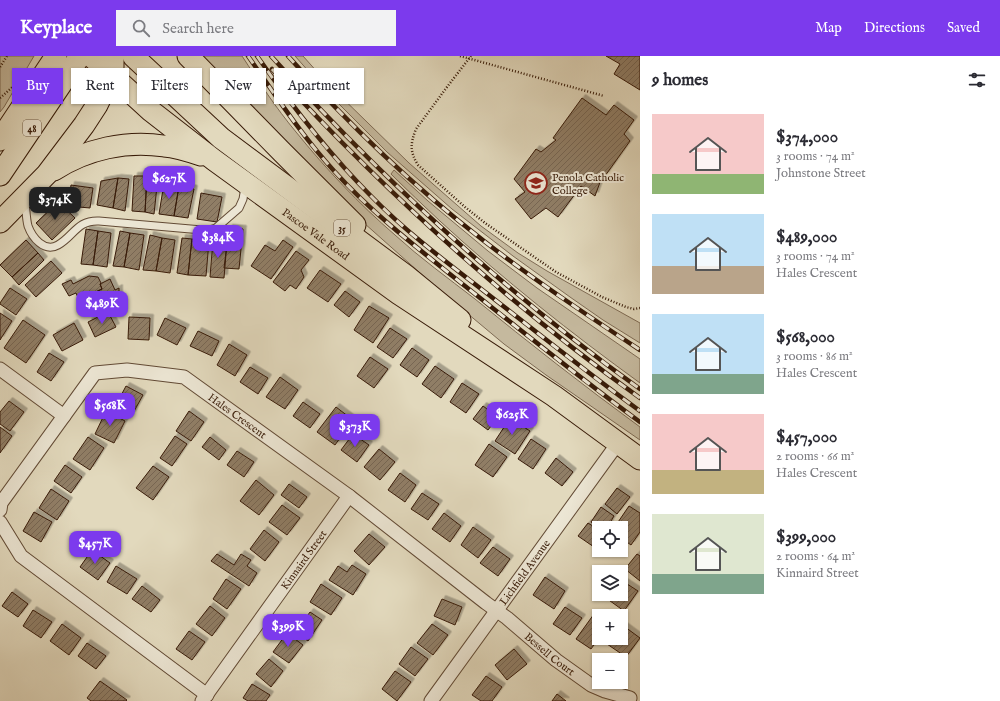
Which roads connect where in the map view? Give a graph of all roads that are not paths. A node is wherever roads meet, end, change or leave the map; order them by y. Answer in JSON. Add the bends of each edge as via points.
{"nodes":[{"id":1,"x":80,"y":56,"type":"edge"},
{"id":2,"x":90,"y":56,"type":"edge"},
{"id":3,"x":133,"y":56,"type":"edge"},
{"id":4,"x":188,"y":56,"type":"edge"},
{"id":5,"x":112,"y":66,"type":"edge"},
{"id":6,"x":56,"y":68,"type":"edge"},
{"id":7,"x":28,"y":104,"type":"edge"},
{"id":8,"x":37,"y":104,"type":"edge"},
{"id":9,"x":0,"y":140,"type":"edge"},
{"id":10,"x":214,"y":160,"type":"junction"},
{"id":11,"x":0,"y":175,"type":"edge"},
{"id":12,"x":42,"y":180,"type":"junction"},
{"id":13,"x":245,"y":182,"type":"junction"},
{"id":14,"x":25,"y":197,"type":"junction"},
{"id":15,"x":0,"y":222,"type":"edge"},
{"id":16,"x":405,"y":275,"type":"junction"},
{"id":17,"x":0,"y":369,"type":"edge"},
{"id":18,"x":554,"y":396,"type":"junction"},
{"id":19,"x":64,"y":416,"type":"junction"},
{"id":20,"x":618,"y":443,"type":"junction"},
{"id":21,"x":640,"y":459,"type":"edge"},
{"id":22,"x":349,"y":496,"type":"junction"},
{"id":23,"x":0,"y":510,"type":"edge"},
{"id":24,"x":0,"y":522,"type":"edge"},
{"id":25,"x":496,"y":611,"type":"junction"},
{"id":26,"x":204,"y":698,"type":"edge"},
{"id":27,"x":630,"y":698,"type":"dead end"},
{"id":28,"x":431,"y":701,"type":"edge"}],
"edges":[{"from":1,"to":6,"type":"main road","number":"48"},
{"from":2,"to":5,"type":"main road","name":"Pascoe Vale Road","number":"35"},
{"from":3,"to":16,"type":"main road","name":"Pascoe Vale Road","number":"35","via":[[222,138]]},
{"from":4,"to":16,"type":"main road"},
{"from":5,"to":10,"type":"main road","name":"Pascoe Vale Road","number":"35","via":[[151,111]]},
{"from":5,"to":12,"type":"main road","via":[[97,104]]},
{"from":7,"to":9,"type":"main road","number":"48"},
{"from":8,"to":11,"type":"main road","number":"48"},
{"from":10,"to":12,"type":"main road","via":[[165,146],[121,146],[75,159]]},
{"from":10,"to":13,"type":"main road","name":"Pascoe Vale Road","number":"35"},
{"from":12,"to":14,"type":"main road"},
{"from":13,"to":14,"type":"lane","via":[[239,208],[216,228],[202,230],[91,221],[80,226],[54,247],[41,244],[31,231]]},
{"from":13,"to":18,"type":"main road","name":"Pascoe Vale Road","number":"35","via":[[399,294]]},
{"from":14,"to":15,"type":"main road"},
{"from":16,"to":18,"type":"main road","name":"Pascoe Vale Road","number":"35"},
{"from":17,"to":19,"type":"street"},
{"from":18,"to":20,"type":"main road","name":"Pascoe Vale Road","number":"35"},
{"from":19,"to":22,"type":"street","name":"Hales Crescent","via":[[95,373],[127,370],[184,377]]},
{"from":19,"to":23,"type":"street","name":"Hales Crescent","via":[[1,503]]},
{"from":20,"to":21,"type":"main road","name":"Pascoe Vale Road","number":"35"},
{"from":20,"to":25,"type":"street","name":"Lichfield Avenue"},
{"from":22,"to":25,"type":"street","name":"Hales Crescent"},
{"from":22,"to":26,"type":"street","name":"Kinnaird Street"},
{"from":24,"to":26,"type":"street","via":[[21,556]]},
{"from":25,"to":27,"type":"street","name":"Bessell Court","via":[[591,685]]},
{"from":25,"to":28,"type":"street","name":"Lichfield Avenue"}]}
